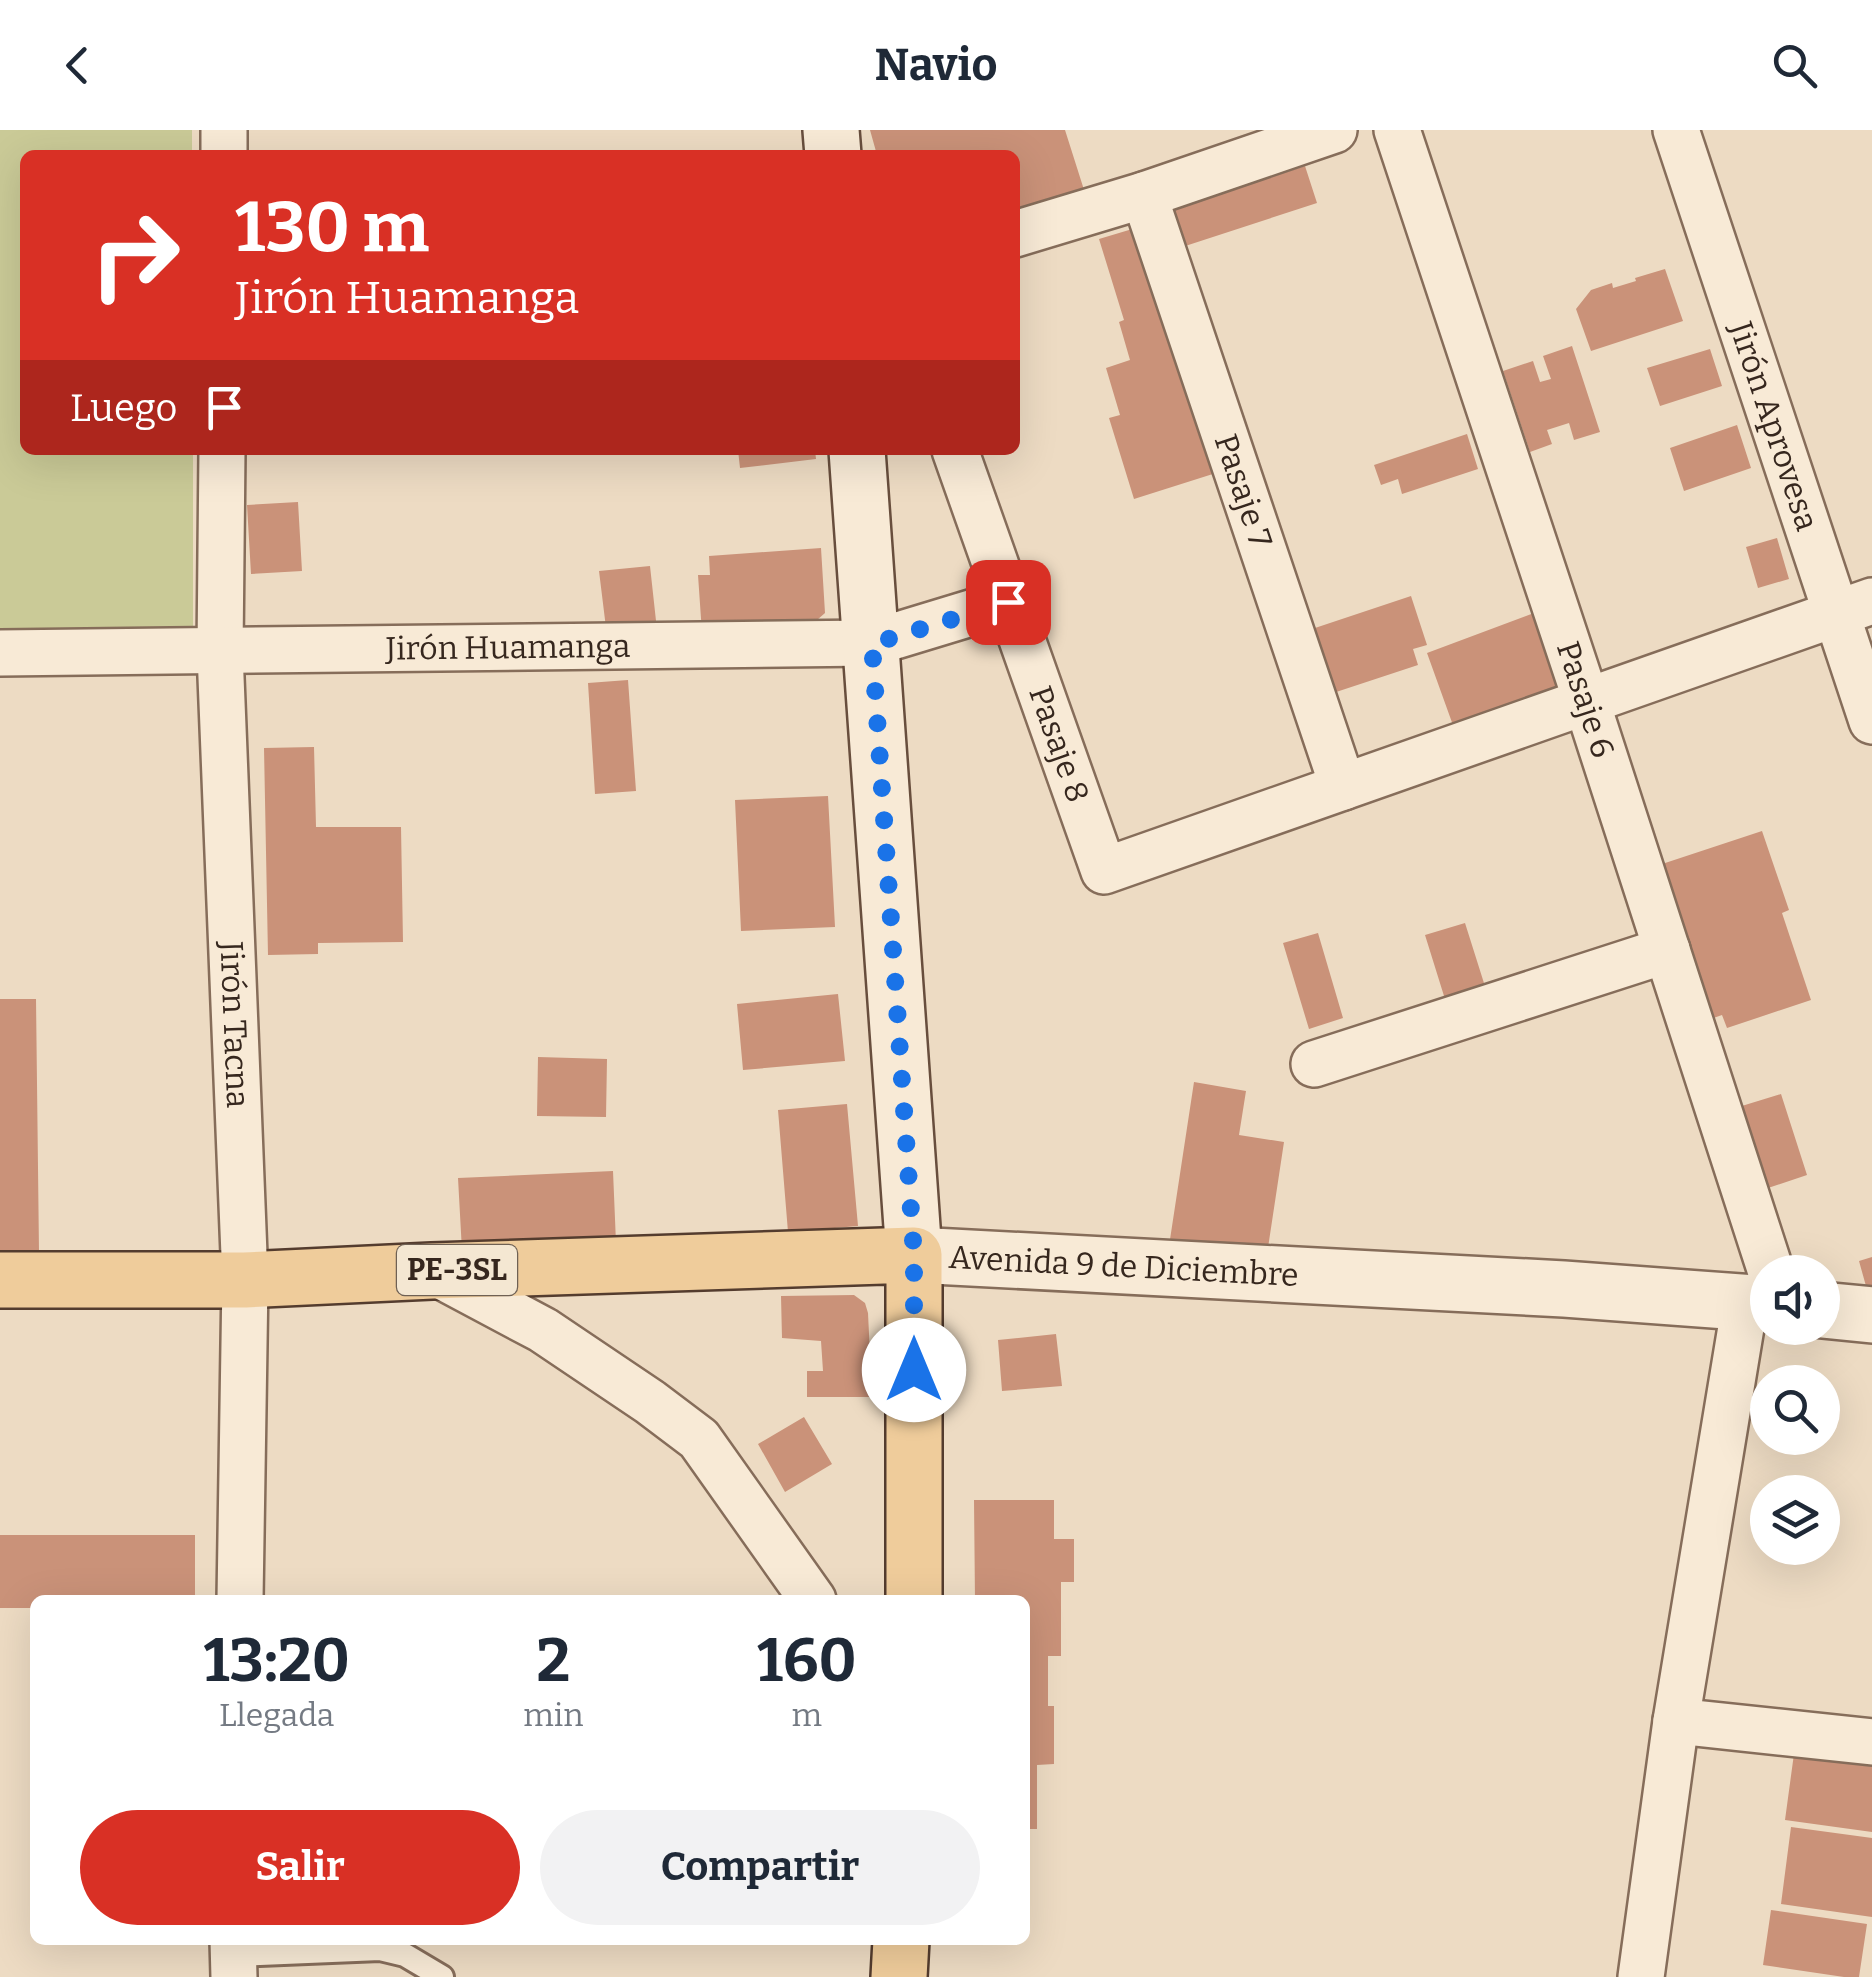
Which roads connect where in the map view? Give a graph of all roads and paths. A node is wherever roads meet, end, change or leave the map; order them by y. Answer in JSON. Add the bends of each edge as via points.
{"nodes":[{"id":1,"x":1334,"y":130,"type":"edge"},
{"id":2,"x":1397,"y":130,"type":"edge"},
{"id":3,"x":1676,"y":130,"type":"edge"},
{"id":4,"x":1246,"y":144,"type":"edge"},
{"id":5,"x":1144,"y":195,"type":"junction"},
{"id":6,"x":1020,"y":232,"type":"edge"},
{"id":7,"x":222,"y":455,"type":"edge"},
{"id":8,"x":857,"y":455,"type":"edge"},
{"id":9,"x":956,"y":455,"type":"edge"},
{"id":10,"x":1008,"y":602,"type":"junction"},
{"id":11,"x":1854,"y":607,"type":"edge"},
{"id":12,"x":872,"y":644,"type":"junction"},
{"id":13,"x":220,"y":652,"type":"junction"},
{"id":14,"x":0,"y":653,"type":"edge"},
{"id":15,"x":1587,"y":702,"type":"junction"},
{"id":16,"x":1872,"y":721,"type":"edge"},
{"id":17,"x":1343,"y":787,"type":"junction"},
{"id":18,"x":1667,"y":950,"type":"junction"},
{"id":19,"x":1314,"y":1064,"type":"dead end"},
{"id":20,"x":914,"y":1255,"type":"junction"},
{"id":21,"x":1750,"y":1255,"type":"edge"},
{"id":22,"x":432,"y":1271,"type":"junction"},
{"id":23,"x":0,"y":1280,"type":"edge"},
{"id":24,"x":245,"y":1280,"type":"junction"},
{"id":25,"x":1750,"y":1294,"type":"edge"},
{"id":26,"x":1840,"y":1312,"type":"edge"},
{"id":27,"x":1872,"y":1315,"type":"edge"},
{"id":28,"x":1751,"y":1345,"type":"edge"},
{"id":29,"x":240,"y":1595,"type":"edge"},
{"id":30,"x":810,"y":1595,"type":"edge"},
{"id":31,"x":914,"y":1595,"type":"edge"},
{"id":32,"x":1676,"y":1721,"type":"junction"},
{"id":33,"x":1872,"y":1742,"type":"edge"},
{"id":34,"x":901,"y":1945,"type":"edge"},
{"id":35,"x":233,"y":1957,"type":"edge"},
{"id":36,"x":442,"y":1977,"type":"edge"},
{"id":37,"x":898,"y":1977,"type":"edge"},
{"id":38,"x":1641,"y":1977,"type":"edge"}],
"edges":[{"from":1,"to":4,"type":"street"},
{"from":2,"to":15,"type":"street","name":"Pasaje 6"},
{"from":3,"to":11,"type":"street","name":"Jirón Aprovesa"},
{"from":4,"to":5,"type":"street"},
{"from":5,"to":6,"type":"street"},
{"from":5,"to":17,"type":"street","name":"Pasaje 7"},
{"from":7,"to":13,"type":"street","name":"Jirón Tacna"},
{"from":8,"to":12,"type":"street"},
{"from":9,"to":10,"type":"street","name":"Pasaje 8"},
{"from":10,"to":12,"type":"street","name":"Jirón Huamanga"},
{"from":10,"to":17,"type":"street","name":"Pasaje 8","via":[[1104,871]]},
{"from":11,"to":15,"type":"street"},
{"from":11,"to":16,"type":"street","name":"Jirón Aprovesa"},
{"from":12,"to":13,"type":"street","name":"Jirón Huamanga"},
{"from":12,"to":20,"type":"street"},
{"from":13,"to":14,"type":"street","name":"Jirón Huamanga"},
{"from":13,"to":24,"type":"street","name":"Jirón Tacna"},
{"from":15,"to":17,"type":"street"},
{"from":15,"to":18,"type":"street","name":"Pasaje 6"},
{"from":18,"to":19,"type":"street"},
{"from":18,"to":21,"type":"street","name":"Pasaje 6"},
{"from":20,"to":22,"type":"main road","name":"Avenida 9 de Diciembre","number":"PE-3SL"},
{"from":20,"to":25,"type":"street","name":"Avenida 9 de Diciembre"},
{"from":20,"to":31,"type":"main road"},
{"from":22,"to":24,"type":"main road","name":"Avenida 9 de Diciembre","number":"PE-3SL"},
{"from":22,"to":30,"type":"street","via":[[543,1330],[699,1439]]},
{"from":23,"to":24,"type":"main road","name":"Avenida 9 de Diciembre","number":"PE-3SL"},
{"from":24,"to":29,"type":"street","name":"Jirón Tacna"},
{"from":26,"to":27,"type":"street"},
{"from":28,"to":32,"type":"street"},
{"from":32,"to":33,"type":"street"},
{"from":32,"to":38,"type":"street"},
{"from":34,"to":37,"type":"main road"},
{"from":35,"to":36,"type":"lane","via":[[380,1950],[405,1954]]}]}
